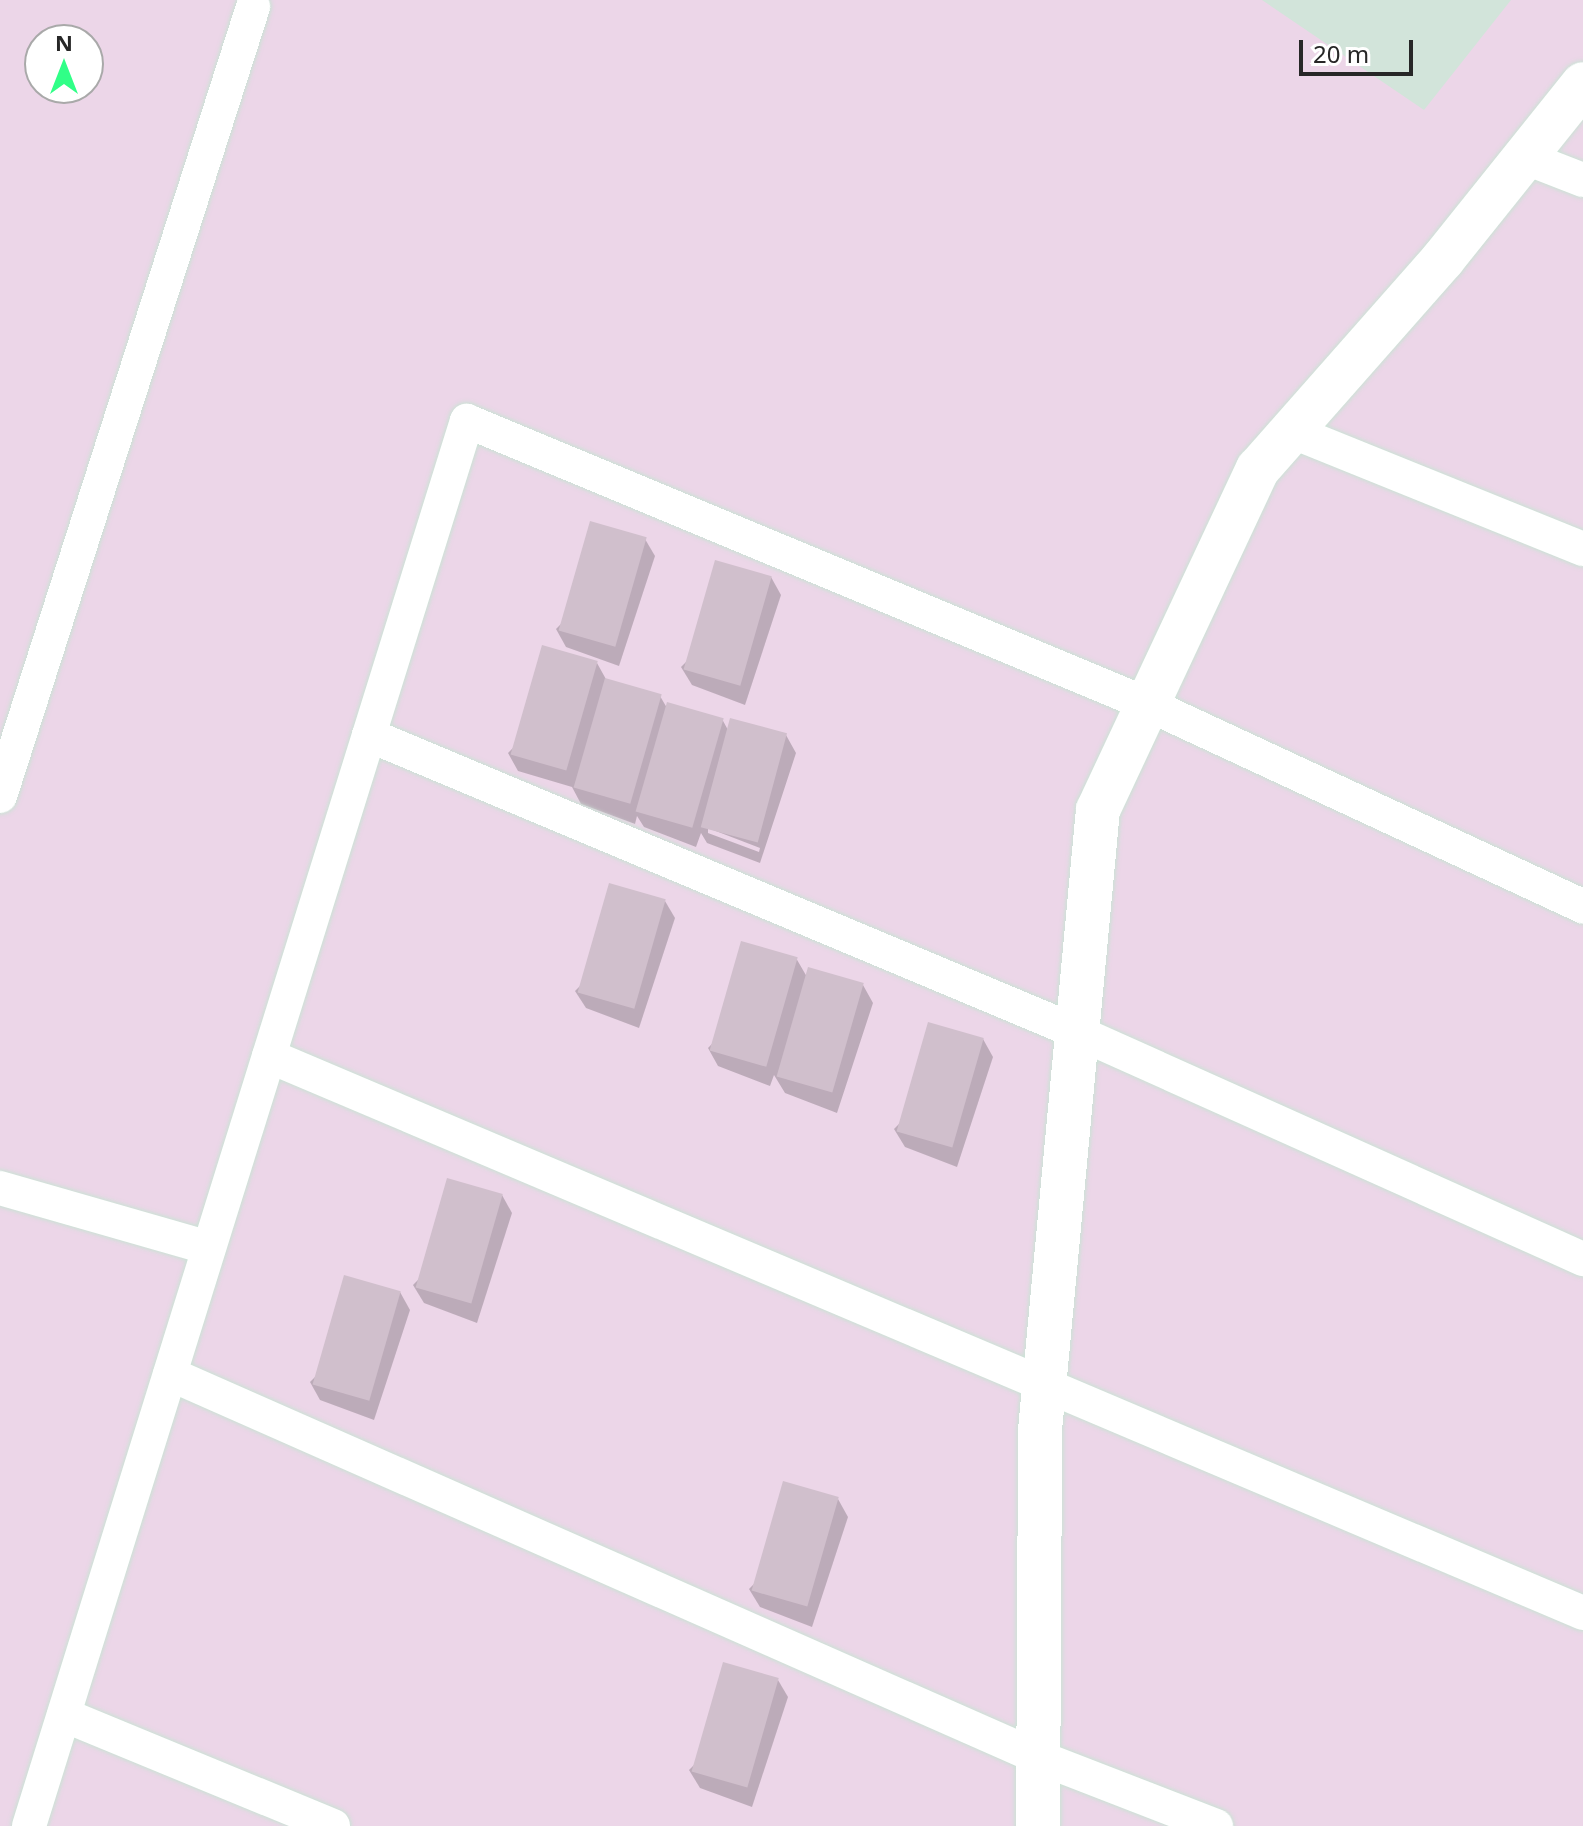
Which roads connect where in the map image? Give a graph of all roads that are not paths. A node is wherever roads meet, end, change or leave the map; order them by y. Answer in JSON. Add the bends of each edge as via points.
{"nodes":[{"id":1,"x":253,"y":7,"type":"dead end"},
{"id":2,"x":1583,"y":84,"type":"edge"},
{"id":3,"x":1524,"y":157,"type":"junction"},
{"id":4,"x":1583,"y":180,"type":"edge"},
{"id":5,"x":1291,"y":431,"type":"junction"},
{"id":6,"x":1583,"y":549,"type":"edge"},
{"id":7,"x":1147,"y":704,"type":"junction"},
{"id":8,"x":369,"y":735,"type":"junction"},
{"id":9,"x":0,"y":796,"type":"edge"},
{"id":10,"x":1583,"y":906,"type":"edge"},
{"id":11,"x":1077,"y":1032,"type":"junction"},
{"id":12,"x":269,"y":1056,"type":"junction"},
{"id":13,"x":0,"y":1188,"type":"edge"},
{"id":14,"x":209,"y":1248,"type":"junction"},
{"id":15,"x":1583,"y":1259,"type":"edge"},
{"id":16,"x":170,"y":1374,"type":"junction"},
{"id":17,"x":1044,"y":1382,"type":"junction"},
{"id":18,"x":1583,"y":1613,"type":"edge"},
{"id":19,"x":64,"y":1715,"type":"junction"},
{"id":20,"x":1038,"y":1757,"type":"junction"},
{"id":21,"x":29,"y":1826,"type":"edge"},
{"id":22,"x":333,"y":1826,"type":"edge"},
{"id":23,"x":1038,"y":1826,"type":"edge"},
{"id":24,"x":1216,"y":1826,"type":"edge"}],
"edges":[{"from":1,"to":9,"type":"street"},
{"from":2,"to":3,"type":"main road"},
{"from":3,"to":4,"type":"street"},
{"from":3,"to":5,"type":"main road","via":[[1443,259]]},
{"from":5,"to":6,"type":"street"},
{"from":5,"to":7,"type":"main road","via":[[1258,469]]},
{"from":7,"to":8,"type":"street","via":[[467,421]]},
{"from":7,"to":10,"type":"street"},
{"from":7,"to":11,"type":"main road","via":[[1098,810]]},
{"from":8,"to":11,"type":"street"},
{"from":8,"to":12,"type":"street"},
{"from":11,"to":15,"type":"street"},
{"from":11,"to":17,"type":"main road"},
{"from":12,"to":14,"type":"street"},
{"from":12,"to":17,"type":"street"},
{"from":13,"to":14,"type":"street"},
{"from":14,"to":16,"type":"street"},
{"from":16,"to":19,"type":"street"},
{"from":16,"to":20,"type":"street"},
{"from":17,"to":18,"type":"street"},
{"from":17,"to":20,"type":"main road"},
{"from":19,"to":21,"type":"street"},
{"from":19,"to":22,"type":"street"},
{"from":20,"to":23,"type":"main road"},
{"from":20,"to":24,"type":"street"}]}
